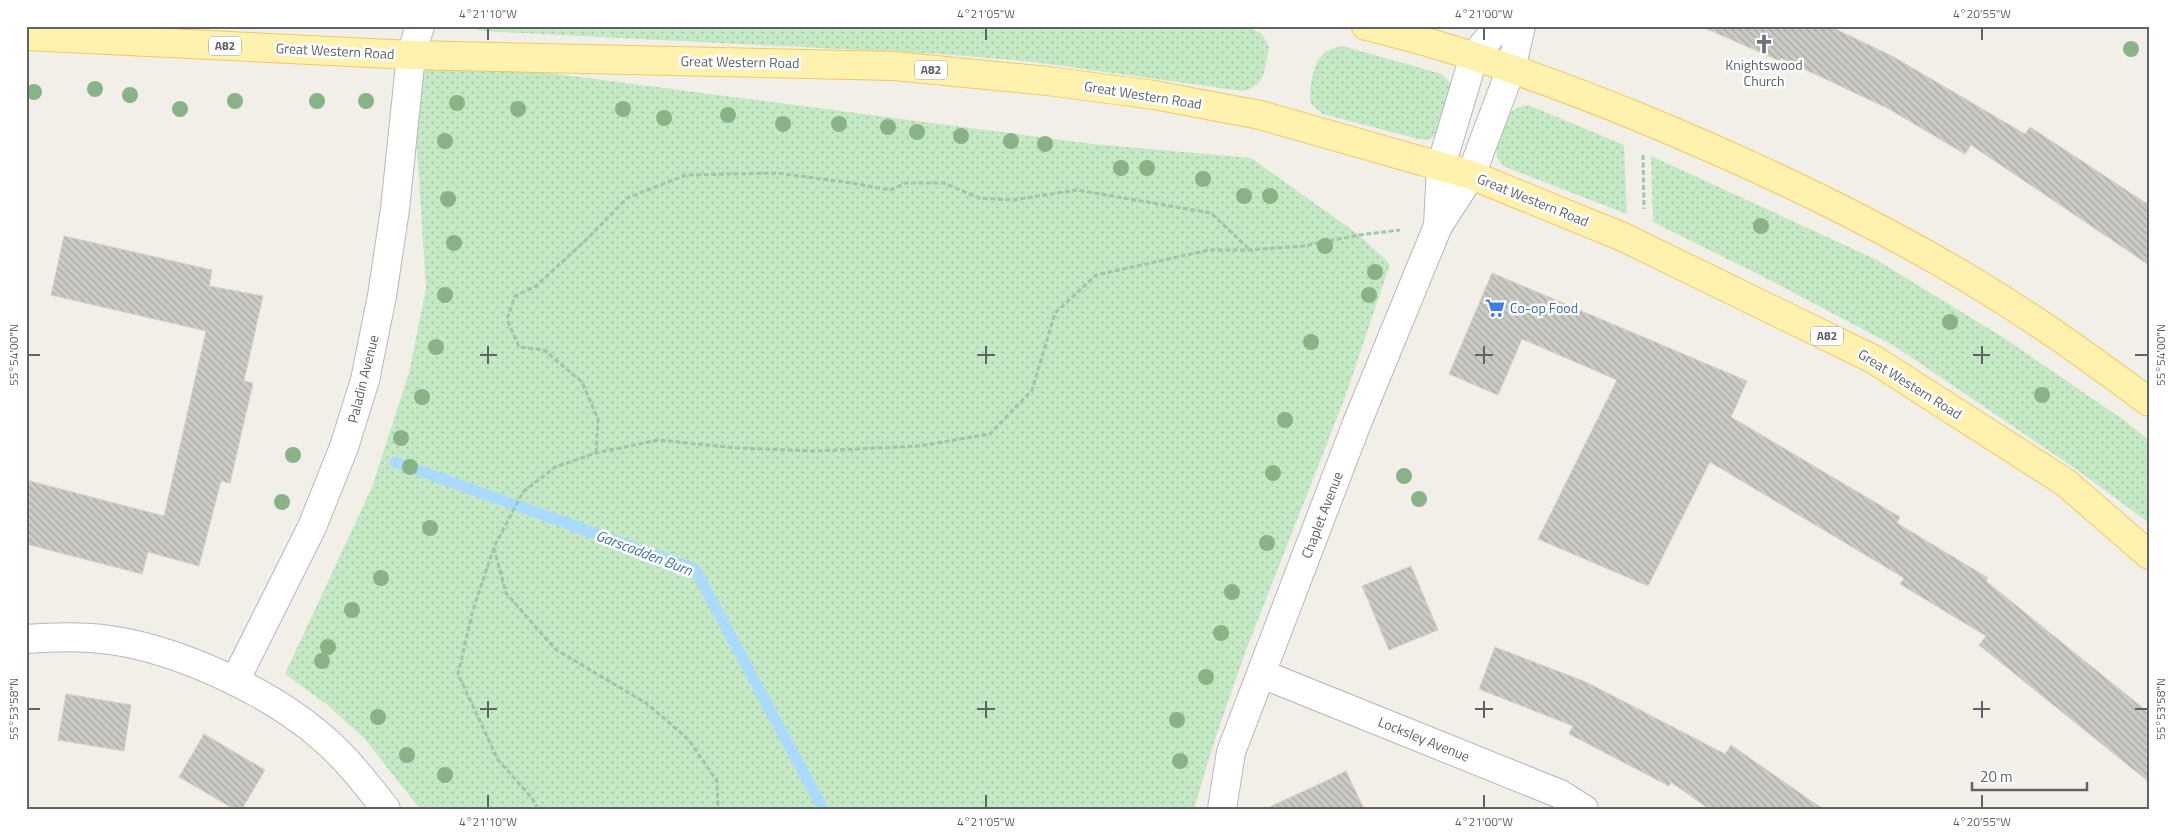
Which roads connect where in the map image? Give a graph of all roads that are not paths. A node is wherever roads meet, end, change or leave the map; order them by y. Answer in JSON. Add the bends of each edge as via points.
{"nodes":[{"id":1,"x":420,"y":26,"type":"edge"},
{"id":2,"x":1366,"y":26,"type":"edge"},
{"id":3,"x":1499,"y":26,"type":"edge"},
{"id":4,"x":1521,"y":26,"type":"edge"},
{"id":5,"x":26,"y":36,"type":"edge"},
{"id":6,"x":411,"y":55,"type":"junction"},
{"id":7,"x":1474,"y":56,"type":"junction"},
{"id":8,"x":1511,"y":69,"type":"junction"},
{"id":9,"x":1441,"y":166,"type":"junction"},
{"id":10,"x":1472,"y":175,"type":"junction"},
{"id":11,"x":1438,"y":226,"type":"junction"},
{"id":12,"x":2149,"y":402,"type":"edge"},
{"id":13,"x":2149,"y":555,"type":"edge"},
{"id":14,"x":26,"y":639,"type":"edge"},
{"id":15,"x":1262,"y":674,"type":"junction"},
{"id":16,"x":235,"y":681,"type":"junction"},
{"id":17,"x":386,"y":809,"type":"edge"},
{"id":18,"x":1222,"y":809,"type":"edge"},
{"id":19,"x":1584,"y":809,"type":"edge"}],
"edges":[{"from":1,"to":6,"type":"street","name":"Paladin Avenue"},
{"from":2,"to":7,"type":"main road"},
{"from":3,"to":7,"type":"street"},
{"from":4,"to":8,"type":"street","name":"Chaplet Avenue"},
{"from":5,"to":6,"type":"main road","name":"Great Western Road","number":"A82"},
{"from":6,"to":9,"type":"main road","name":"Great Western Road","number":"A82","via":[[894,66],[1048,81],[1154,95],[1260,115]]},
{"from":6,"to":16,"type":"street","name":"Paladin Avenue","via":[[382,296],[366,380],[312,527]]},
{"from":7,"to":8,"type":"main road"},
{"from":7,"to":9,"type":"street","name":"Chaplet Avenue"},
{"from":8,"to":10,"type":"street","name":"Chaplet Avenue"},
{"from":8,"to":12,"type":"main road","via":[[1704,144],[1917,249],[2019,310]]},
{"from":9,"to":10,"type":"main road","name":"Great Western Road","number":"A82"},
{"from":9,"to":11,"type":"street","name":"Chaplet Avenue"},
{"from":10,"to":11,"type":"street","name":"Chaplet Avenue"},
{"from":10,"to":13,"type":"main road","name":"Great Western Road","number":"A82","via":[[1644,247],[1873,359],[2066,483]]},
{"from":11,"to":15,"type":"street","name":"Chaplet Avenue","via":[[1357,423]]},
{"from":14,"to":16,"type":"street","via":[[110,640],[166,654]]},
{"from":15,"to":18,"type":"street","name":"Chaplet Avenue","via":[[1231,752]]},
{"from":15,"to":19,"type":"street","name":"Locksley Avenue","via":[[1560,794]]},
{"from":16,"to":17,"type":"street","via":[[284,709],[325,740]]}]}
